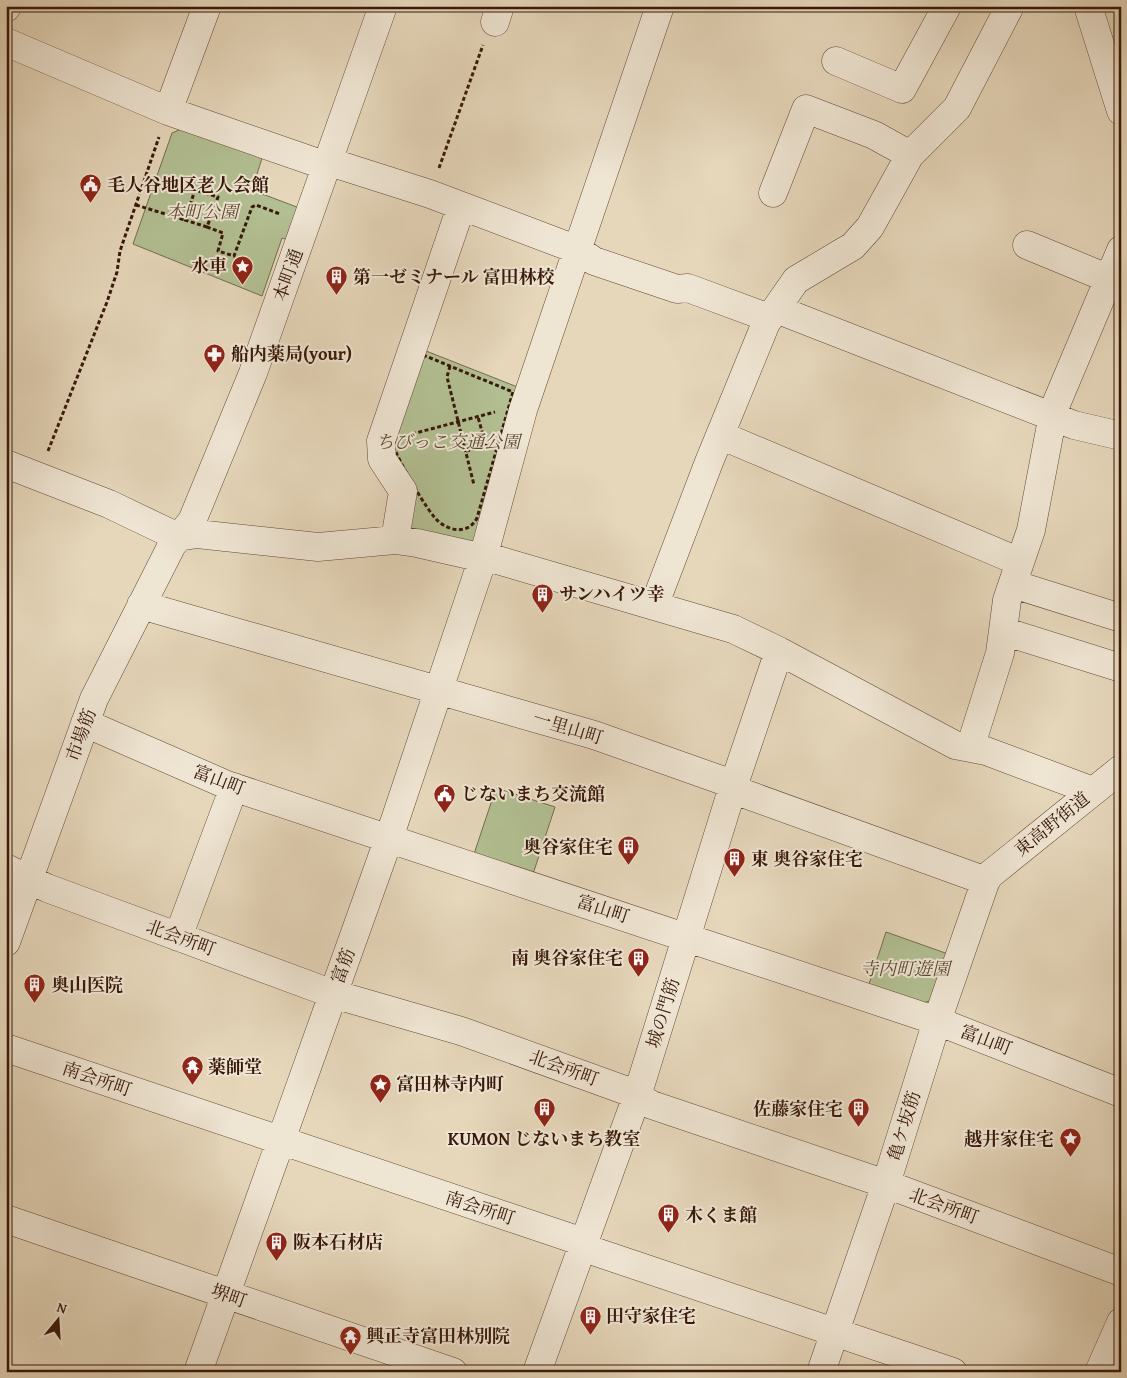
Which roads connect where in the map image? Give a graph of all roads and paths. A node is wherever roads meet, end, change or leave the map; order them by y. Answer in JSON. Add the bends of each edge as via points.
{"nodes":[{"id":1,"x":207,"y":6,"type":"edge"},
{"id":2,"x":383,"y":6,"type":"edge"},
{"id":3,"x":660,"y":6,"type":"edge"},
{"id":4,"x":947,"y":6,"type":"edge"},
{"id":5,"x":1010,"y":6,"type":"edge"},
{"id":6,"x":1088,"y":6,"type":"edge"},
{"id":7,"x":497,"y":14,"type":"edge"},
{"id":8,"x":6,"y":42,"type":"edge"},
{"id":9,"x":836,"y":61,"type":"dead end"},
{"id":10,"x":168,"y":111,"type":"junction"},
{"id":11,"x":1121,"y":111,"type":"edge"},
{"id":12,"x":910,"y":155,"type":"junction"},
{"id":13,"x":327,"y":164,"type":"junction"},
{"id":14,"x":773,"y":192,"type":"dead end"},
{"id":15,"x":430,"y":194,"type":"junction"},
{"id":16,"x":136,"y":205,"type":"junction"},
{"id":17,"x":461,"y":207,"type":"junction"},
{"id":18,"x":185,"y":220,"type":"junction"},
{"id":19,"x":307,"y":222,"type":"junction"},
{"id":20,"x":207,"y":227,"type":"junction"},
{"id":21,"x":1027,"y":246,"type":"dead end"},
{"id":22,"x":578,"y":250,"type":"junction"},
{"id":23,"x":1121,"y":250,"type":"edge"},
{"id":24,"x":1107,"y":278,"type":"junction"},
{"id":25,"x":773,"y":314,"type":"junction"},
{"id":26,"x":450,"y":366,"type":"junction"},
{"id":27,"x":508,"y":409,"type":"junction"},
{"id":28,"x":478,"y":417,"type":"junction"},
{"id":29,"x":1053,"y":417,"type":"junction"},
{"id":30,"x":458,"y":422,"type":"junction"},
{"id":31,"x":720,"y":435,"type":"junction"},
{"id":32,"x":1121,"y":436,"type":"edge"},
{"id":33,"x":395,"y":438,"type":"junction"},
{"id":34,"x":466,"y":451,"type":"junction"},
{"id":35,"x":6,"y":464,"type":"edge"},
{"id":36,"x":38,"y":476,"type":"junction"},
{"id":37,"x":476,"y":493,"type":"dead end"},
{"id":38,"x":478,"y":502,"type":"dead end"},
{"id":39,"x":480,"y":510,"type":"junction"},
{"id":40,"x":178,"y":537,"type":"junction"},
{"id":41,"x":395,"y":540,"type":"junction"},
{"id":42,"x":483,"y":558,"type":"junction"},
{"id":43,"x":1016,"y":573,"type":"junction"},
{"id":44,"x":141,"y":605,"type":"junction"},
{"id":45,"x":654,"y":606,"type":"junction"},
{"id":46,"x":1121,"y":618,"type":"edge"},
{"id":47,"x":1003,"y":632,"type":"junction"},
{"id":48,"x":779,"y":651,"type":"junction"},
{"id":49,"x":1121,"y":668,"type":"edge"},
{"id":50,"x":439,"y":689,"type":"junction"},
{"id":51,"x":85,"y":723,"type":"junction"},
{"id":52,"x":970,"y":748,"type":"junction"},
{"id":53,"x":1110,"y":784,"type":"edge"},
{"id":54,"x":234,"y":787,"type":"junction"},
{"id":55,"x":733,"y":788,"type":"junction"},
{"id":56,"x":389,"y":838,"type":"junction"},
{"id":57,"x":18,"y":873,"type":"edge"},
{"id":58,"x":986,"y":881,"type":"junction"},
{"id":59,"x":178,"y":937,"type":"junction"},
{"id":60,"x":687,"y":937,"type":"junction"},
{"id":61,"x":6,"y":942,"type":"edge"},
{"id":62,"x":333,"y":994,"type":"junction"},
{"id":63,"x":937,"y":1021,"type":"junction"},
{"id":64,"x":6,"y":1048,"type":"edge"},
{"id":65,"x":1121,"y":1094,"type":"edge"},
{"id":66,"x":637,"y":1096,"type":"junction"},
{"id":67,"x":280,"y":1142,"type":"junction"},
{"id":68,"x":886,"y":1184,"type":"junction"},
{"id":69,"x":6,"y":1219,"type":"edge"},
{"id":70,"x":584,"y":1244,"type":"junction"},
{"id":71,"x":1121,"y":1272,"type":"edge"},
{"id":72,"x":224,"y":1295,"type":"junction"},
{"id":73,"x":1121,"y":1322,"type":"edge"},
{"id":74,"x":835,"y":1332,"type":"junction"},
{"id":75,"x":198,"y":1372,"type":"edge"},
{"id":76,"x":453,"y":1372,"type":"edge"},
{"id":77,"x":537,"y":1372,"type":"edge"},
{"id":78,"x":821,"y":1372,"type":"edge"},
{"id":79,"x":953,"y":1372,"type":"edge"},
{"id":80,"x":1099,"y":1372,"type":"edge"}],
"edges":[{"from":1,"to":10,"type":"street"},
{"from":2,"to":13,"type":"street","name":"本町通"},
{"from":3,"to":22,"type":"street","name":"富筋"},
{"from":4,"to":9,"type":"street","via":[[902,89]]},
{"from":5,"to":12,"type":"street","via":[[957,108]]},
{"from":6,"to":11,"type":"street"},
{"from":7,"to":15,"type":"path","via":[[487,33]]},
{"from":8,"to":10,"type":"street"},
{"from":10,"to":13,"type":"street"},
{"from":10,"to":16,"type":"path"},
{"from":12,"to":14,"type":"street","via":[[874,135],[806,109]]},
{"from":12,"to":25,"type":"street","via":[[864,234],[853,246],[796,280]]},
{"from":13,"to":15,"type":"street"},
{"from":13,"to":19,"type":"street","name":"本町通"},
{"from":15,"to":17,"type":"street"},
{"from":16,"to":18,"type":"path"},
{"from":16,"to":36,"type":"path","via":[[107,302]]},
{"from":17,"to":22,"type":"street"},
{"from":17,"to":41,"type":"street","via":[[381,441],[382,459],[403,491]]},
{"from":18,"to":20,"type":"path"},
{"from":18,"to":20,"type":"path","via":[[195,190],[213,195],[218,197]]},
{"from":19,"to":20,"type":"path","via":[[256,205],[252,207],[234,256],[218,251],[223,233]]},
{"from":19,"to":40,"type":"street","name":"本町通","via":[[253,373],[192,521]]},
{"from":21,"to":24,"type":"street"},
{"from":22,"to":25,"type":"street","via":[[594,261],[677,289],[688,288]]},
{"from":22,"to":42,"type":"street","name":"富筋","via":[[523,410]]},
{"from":23,"to":24,"type":"street"},
{"from":24,"to":29,"type":"street"},
{"from":25,"to":29,"type":"street"},
{"from":25,"to":31,"type":"street"},
{"from":26,"to":27,"type":"path","via":[[513,392]]},
{"from":26,"to":30,"type":"path","via":[[447,376]]},
{"from":26,"to":33,"type":"path","via":[[423,355]]},
{"from":27,"to":28,"type":"path"},
{"from":27,"to":39,"type":"path"},
{"from":28,"to":30,"type":"path"},
{"from":28,"to":34,"type":"path","via":[[486,446]]},
{"from":29,"to":32,"type":"street"},
{"from":29,"to":43,"type":"street","via":[[1031,530]]},
{"from":30,"to":33,"type":"path"},
{"from":30,"to":34,"type":"path"},
{"from":31,"to":43,"type":"street"},
{"from":31,"to":45,"type":"street"},
{"from":33,"to":39,"type":"path","via":[[396,453],[437,521],[454,529],[466,530],[475,523]]},
{"from":34,"to":37,"type":"path"},
{"from":35,"to":36,"type":"street"},
{"from":36,"to":40,"type":"street","via":[[109,504]]},
{"from":38,"to":39,"type":"path"},
{"from":40,"to":41,"type":"street","via":[[197,534],[318,547]]},
{"from":40,"to":44,"type":"street","name":"市場筋"},
{"from":41,"to":42,"type":"street"},
{"from":42,"to":45,"type":"street"},
{"from":42,"to":50,"type":"street","name":"富筋"},
{"from":43,"to":46,"type":"street"},
{"from":43,"to":47,"type":"street","via":[[1007,600]]},
{"from":44,"to":50,"type":"street","name":"一里山町"},
{"from":44,"to":51,"type":"street","name":"市場筋"},
{"from":45,"to":48,"type":"street","via":[[733,630]]},
{"from":47,"to":49,"type":"street"},
{"from":47,"to":52,"type":"street","via":[[1000,653]]},
{"from":48,"to":52,"type":"street","via":[[955,745]]},
{"from":48,"to":55,"type":"street","name":"城の門筋"},
{"from":50,"to":55,"type":"street","name":"一里山町","via":[[594,734],[724,781]]},
{"from":50,"to":56,"type":"street","name":"富筋"},
{"from":51,"to":54,"type":"street","name":"富山町"},
{"from":51,"to":57,"type":"street","name":"市場筋"},
{"from":52,"to":53,"type":"street"},
{"from":53,"to":58,"type":"street","name":"東高野街道","via":[[987,877]]},
{"from":54,"to":56,"type":"street","name":"富山町"},
{"from":54,"to":59,"type":"street"},
{"from":55,"to":58,"type":"street","name":"一里山町"},
{"from":55,"to":60,"type":"street","name":"城の門筋"},
{"from":56,"to":60,"type":"street","name":"富山町"},
{"from":56,"to":62,"type":"street","name":"富筋"},
{"from":57,"to":59,"type":"street","name":"北会所町","via":[[47,888]]},
{"from":57,"to":61,"type":"street","name":"市場筋"},
{"from":58,"to":63,"type":"street","name":"亀ケ坂筋"},
{"from":59,"to":62,"type":"street","name":"北会所町"},
{"from":60,"to":63,"type":"street","name":"富山町"},
{"from":60,"to":66,"type":"street","name":"城の門筋"},
{"from":62,"to":66,"type":"street","name":"北会所町","via":[[461,1031]]},
{"from":62,"to":67,"type":"street","name":"富筋"},
{"from":63,"to":65,"type":"street","name":"富山町"},
{"from":63,"to":68,"type":"street","name":"亀ケ坂筋"},
{"from":64,"to":67,"type":"street","name":"南会所町"},
{"from":66,"to":68,"type":"street","name":"北会所町","via":[[652,1105]]},
{"from":66,"to":70,"type":"street","name":"城の門筋"},
{"from":67,"to":70,"type":"street","name":"南会所町"},
{"from":67,"to":72,"type":"street","name":"富筋"},
{"from":68,"to":71,"type":"street","name":"北会所町"},
{"from":68,"to":74,"type":"street","name":"亀ケ坂筋"},
{"from":69,"to":72,"type":"street","name":"堺町"},
{"from":70,"to":74,"type":"street","name":"南会所町","via":[[593,1251]]},
{"from":70,"to":77,"type":"street","name":"城の門筋"},
{"from":72,"to":75,"type":"street","name":"富筋"},
{"from":72,"to":76,"type":"street","name":"堺町"},
{"from":73,"to":80,"type":"street"},
{"from":74,"to":78,"type":"street","name":"亀ケ坂筋"},
{"from":74,"to":79,"type":"street","name":"南会所町"}]}
